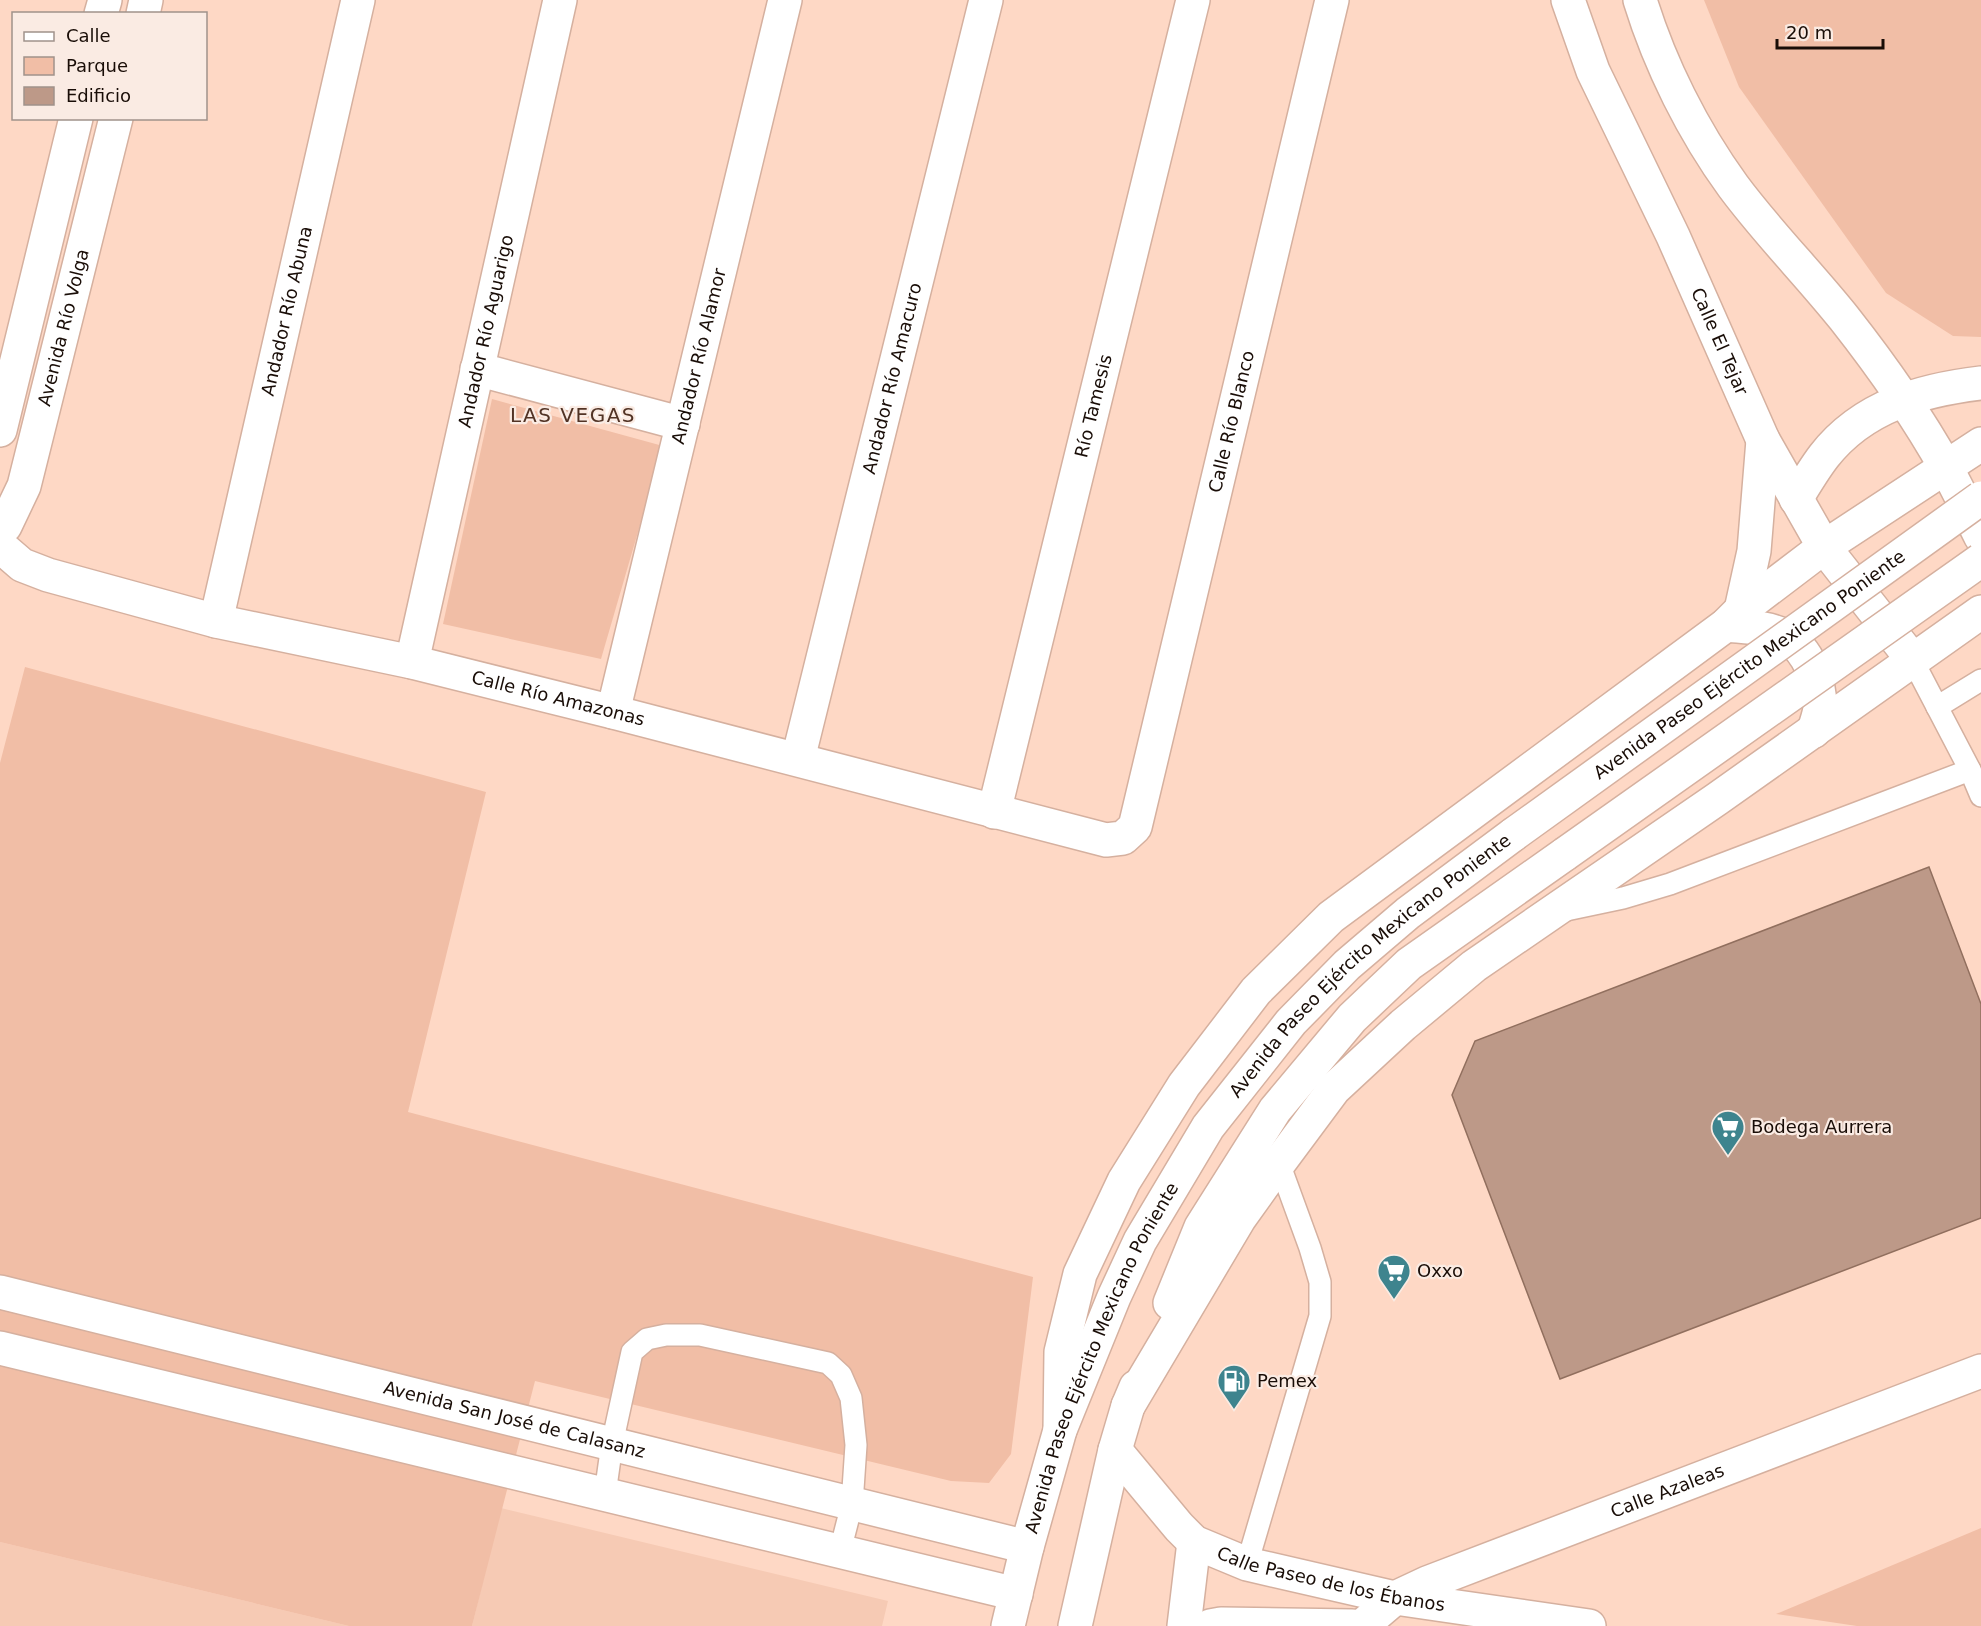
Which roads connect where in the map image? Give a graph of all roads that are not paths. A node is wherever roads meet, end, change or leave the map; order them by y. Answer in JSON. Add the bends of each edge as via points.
{"nodes":[{"id":1,"x":358,"y":0,"type":"edge"},
{"id":2,"x":560,"y":0,"type":"edge"},
{"id":3,"x":785,"y":0,"type":"edge"},
{"id":4,"x":986,"y":0,"type":"edge"},
{"id":5,"x":1193,"y":0,"type":"edge"},
{"id":6,"x":1332,"y":0,"type":"edge"},
{"id":7,"x":1568,"y":0,"type":"edge"},
{"id":8,"x":1640,"y":0,"type":"edge"},
{"id":9,"x":76,"y":120,"type":"edge"},
{"id":10,"x":116,"y":120,"type":"edge"},
{"id":11,"x":477,"y":369,"type":"junction"},
{"id":12,"x":1981,"y":383,"type":"edge"},
{"id":13,"x":1903,"y":399,"type":"junction"},
{"id":14,"x":683,"y":424,"type":"junction"},
{"id":15,"x":0,"y":429,"type":"edge"},
{"id":16,"x":1763,"y":440,"type":"junction"},
{"id":17,"x":1981,"y":444,"type":"edge"},
{"id":18,"x":1946,"y":468,"type":"junction"},
{"id":19,"x":1981,"y":498,"type":"edge"},
{"id":20,"x":1796,"y":499,"type":"junction"},
{"id":21,"x":0,"y":530,"type":"edge"},
{"id":22,"x":1981,"y":537,"type":"edge"},
{"id":23,"x":0,"y":546,"type":"edge"},
{"id":24,"x":1824,"y":547,"type":"junction"},
{"id":25,"x":1981,"y":560,"type":"edge"},
{"id":26,"x":1981,"y":612,"type":"edge"},
{"id":27,"x":1734,"y":618,"type":"junction"},
{"id":28,"x":216,"y":621,"type":"junction"},
{"id":29,"x":1912,"y":660,"type":"junction"},
{"id":30,"x":412,"y":662,"type":"junction"},
{"id":31,"x":1981,"y":680,"type":"edge"},
{"id":32,"x":1937,"y":707,"type":"junction"},
{"id":33,"x":613,"y":712,"type":"junction"},
{"id":34,"x":1814,"y":730,"type":"junction"},
{"id":35,"x":798,"y":759,"type":"junction"},
{"id":36,"x":1970,"y":770,"type":"junction"},
{"id":37,"x":1981,"y":796,"type":"edge"},
{"id":38,"x":994,"y":812,"type":"junction"},
{"id":39,"x":1123,"y":838,"type":"joint"},
{"id":40,"x":1551,"y":913,"type":"junction"},
{"id":41,"x":1279,"y":1163,"type":"junction"},
{"id":42,"x":0,"y":1292,"type":"edge"},
{"id":43,"x":0,"y":1348,"type":"edge"},
{"id":44,"x":1981,"y":1371,"type":"edge"},
{"id":45,"x":1128,"y":1406,"type":"junction"},
{"id":46,"x":1060,"y":1430,"type":"junction"},
{"id":47,"x":612,"y":1444,"type":"junction"},
{"id":48,"x":1115,"y":1450,"type":"junction"},
{"id":49,"x":605,"y":1494,"type":"junction"},
{"id":50,"x":852,"y":1504,"type":"junction"},
{"id":51,"x":1194,"y":1542,"type":"junction"},
{"id":52,"x":1027,"y":1547,"type":"junction"},
{"id":53,"x":840,"y":1551,"type":"junction"},
{"id":54,"x":1247,"y":1564,"type":"junction"},
{"id":55,"x":1016,"y":1594,"type":"junction"},
{"id":56,"x":1395,"y":1598,"type":"junction"},
{"id":57,"x":1508,"y":1621,"type":"edge"},
{"id":58,"x":1008,"y":1626,"type":"edge"},
{"id":59,"x":1075,"y":1626,"type":"edge"},
{"id":60,"x":1184,"y":1626,"type":"edge"},
{"id":61,"x":1210,"y":1626,"type":"edge"},
{"id":62,"x":1352,"y":1626,"type":"edge"},
{"id":63,"x":1362,"y":1626,"type":"edge"},
{"id":64,"x":1589,"y":1626,"type":"edge"}],
"edges":[{"from":1,"to":28,"type":"street","name":"Andador Río Abuna"},
{"from":2,"to":11,"type":"street","name":"Andador Río Aguarigo"},
{"from":3,"to":14,"type":"street","name":"Andador Río Alamor"},
{"from":4,"to":35,"type":"street","name":"Andador Río Amacuro"},
{"from":5,"to":38,"type":"street","name":"Río Tamesis"},
{"from":6,"to":39,"type":"street","name":"Calle Río Blanco","via":[[1135,827]]},
{"from":7,"to":16,"type":"street","name":"Calle El Tejar","via":[[1593,71],[1673,236]]},
{"from":8,"to":13,"type":"street","via":[[1676,91],[1712,154]]},
{"from":9,"to":15,"type":"street","name":"Avenida Río Volga"},
{"from":10,"to":21,"type":"street","name":"Avenida Río Volga","via":[[24,486]]},
{"from":11,"to":14,"type":"street"},
{"from":11,"to":30,"type":"street","name":"Andador Río Aguarigo"},
{"from":12,"to":13,"type":"street"},
{"from":13,"to":18,"type":"street"},
{"from":13,"to":20,"type":"street","via":[[1854,426],[1826,454]]},
{"from":14,"to":33,"type":"street","name":"Andador Río Alamor"},
{"from":16,"to":20,"type":"street","name":"Calle El Tejar"},
{"from":16,"to":27,"type":"street","via":[[1754,551]]},
{"from":17,"to":18,"type":"street"},
{"from":18,"to":22,"type":"street"},
{"from":18,"to":24,"type":"street"},
{"from":19,"to":46,"type":"street","name":"Avenida Paseo Ejército Mexicano Poniente","bridge":true,"via":[[1523,827],[1408,913],[1347,965],[1291,1022],[1208,1127],[1140,1241]]},
{"from":20,"to":24,"type":"street","name":"Calle El Tejar"},
{"from":23,"to":28,"type":"street","name":"Calle Río Amazonas","via":[[22,565],[48,575]]},
{"from":24,"to":27,"type":"street"},
{"from":24,"to":29,"type":"street","name":"Calle El Tejar"},
{"from":25,"to":45,"type":"street","name":"Avenida Paseo Ejército Mexicano Poniente","bridge":true,"via":[[1409,964],[1352,1018],[1275,1110],[1201,1227]]},
{"from":26,"to":29,"type":"street"},
{"from":27,"to":34,"type":"street","via":[[1786,637],[1803,652],[1819,689],[1820,711]]},
{"from":27,"to":46,"type":"street","via":[[1331,917],[1256,991],[1184,1085],[1130,1171],[1080,1274],[1061,1352]]},
{"from":28,"to":30,"type":"street","name":"Calle Río Amazonas"},
{"from":29,"to":32,"type":"lane"},
{"from":29,"to":34,"type":"street"},
{"from":30,"to":33,"type":"street","name":"Calle Río Amazonas"},
{"from":31,"to":32,"type":"lane"},
{"from":32,"to":36,"type":"lane"},
{"from":33,"to":35,"type":"street","name":"Calle Río Amazonas"},
{"from":34,"to":40,"type":"street"},
{"from":35,"to":38,"type":"street","name":"Calle Río Amazonas"},
{"from":36,"to":37,"type":"lane"},
{"from":36,"to":40,"type":"lane","via":[[1670,884]]},
{"from":38,"to":39,"type":"street","name":"Calle Río Amazonas","via":[[1106,840]]},
{"from":40,"to":41,"type":"street","via":[[1474,966],[1403,1025],[1334,1089]]},
{"from":41,"to":45,"type":"street","via":[[1239,1219]]},
{"from":41,"to":54,"type":"lane","via":[[1320,1282],[1320,1316]]},
{"from":42,"to":47,"type":"street","name":"Avenida San José de Calasanz"},
{"from":43,"to":49,"type":"street"},
{"from":44,"to":56,"type":"street","name":"Calle Azaleas"},
{"from":45,"to":48,"type":"street","name":"Avenida Paseo Ejército Mexicano Poniente"},
{"from":46,"to":52,"type":"street","name":"Avenida Paseo Ejército Mexicano Poniente"},
{"from":47,"to":49,"type":"lane"},
{"from":47,"to":50,"type":"street","name":"Avenida San José de Calasanz"},
{"from":47,"to":50,"type":"lane","via":[[632,1352],[647,1339],[700,1335],[828,1363],[841,1376],[851,1398],[856,1445]]},
{"from":48,"to":51,"type":"street","name":"Calle Paseo de los Ébanos"},
{"from":48,"to":59,"type":"street","name":"Avenida Paseo Ejército Mexicano Poniente"},
{"from":49,"to":53,"type":"street"},
{"from":50,"to":52,"type":"street","name":"Avenida San José de Calasanz"},
{"from":50,"to":53,"type":"lane"},
{"from":51,"to":54,"type":"street","name":"Calle Paseo de los Ébanos"},
{"from":51,"to":60,"type":"street"},
{"from":52,"to":55,"type":"street","name":"Avenida Paseo Ejército Mexicano Poniente"},
{"from":53,"to":55,"type":"street"},
{"from":54,"to":56,"type":"street","name":"Calle Paseo de los Ébanos"},
{"from":55,"to":58,"type":"street","name":"Avenida Paseo Ejército Mexicano Poniente"},
{"from":56,"to":57,"type":"street","name":"Calle Paseo de los Ébanos"},
{"from":56,"to":63,"type":"street","name":"Calle Azaleas"},
{"from":57,"to":64,"type":"street","name":"Calle Paseo de los Ébanos"},
{"from":61,"to":62,"type":"street"}]}
